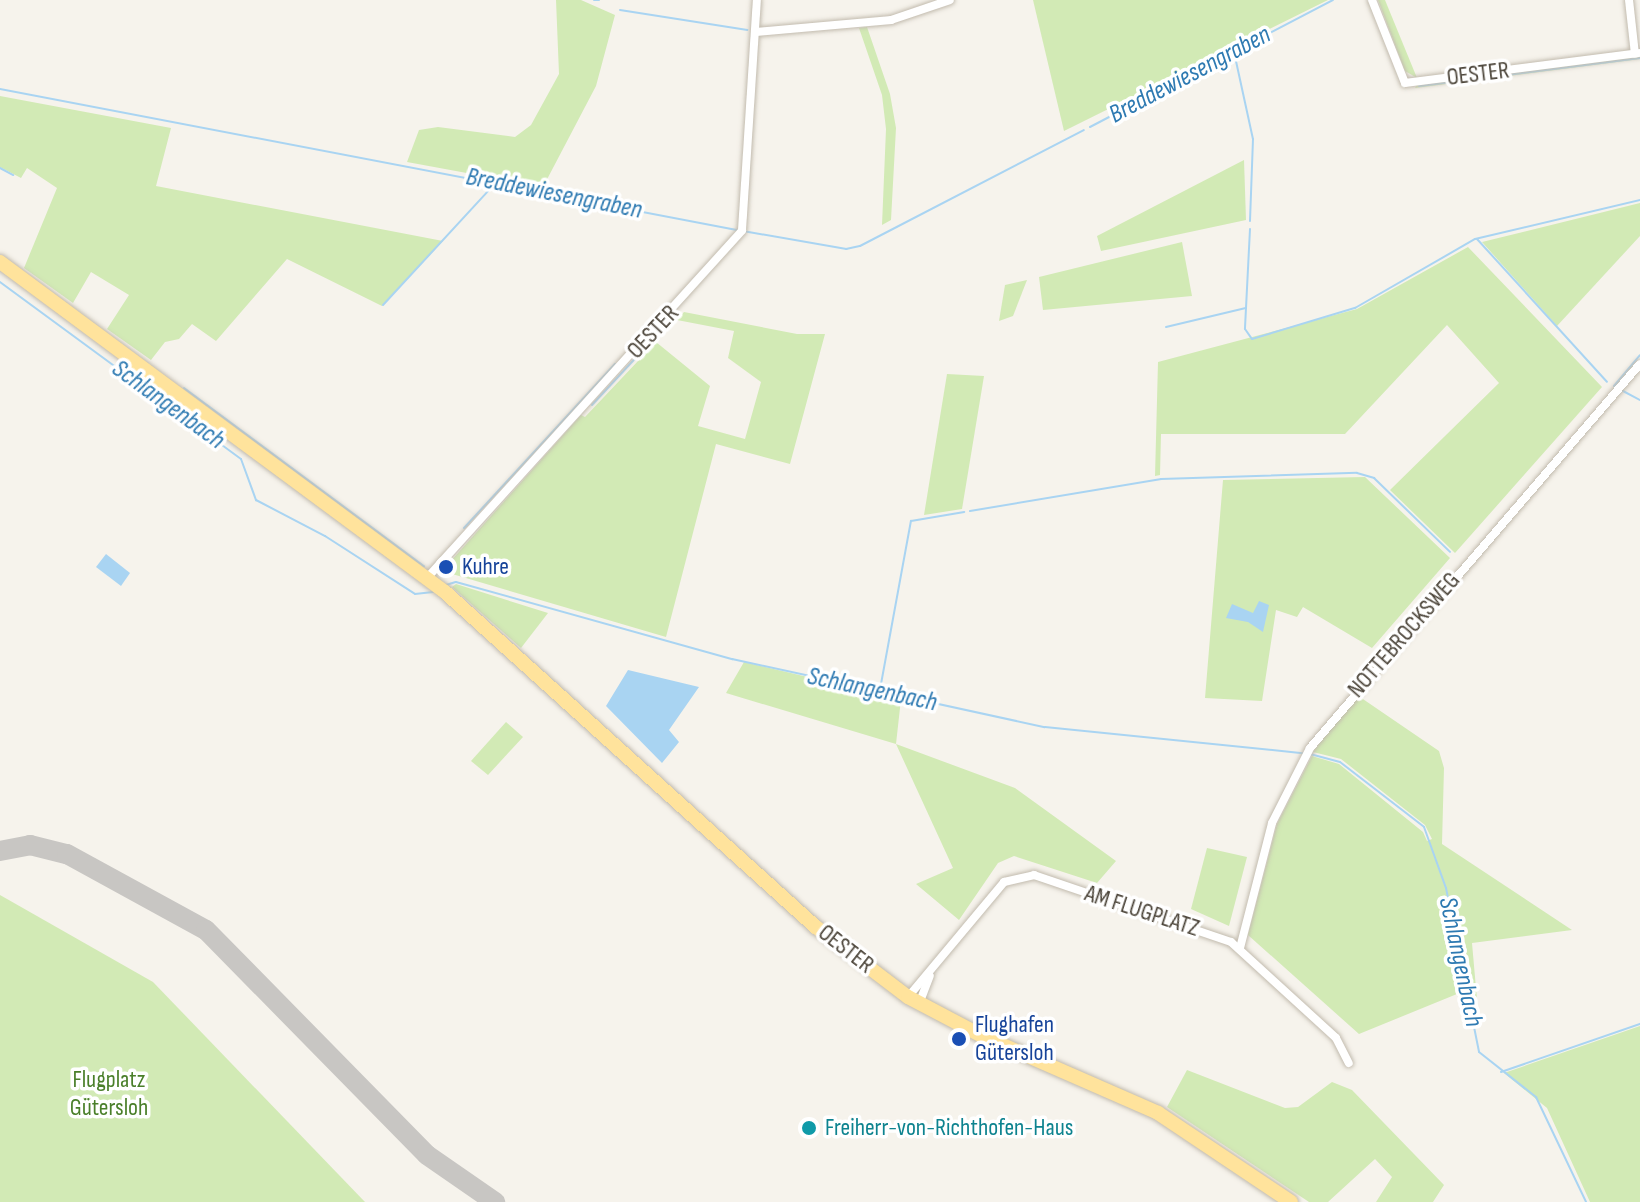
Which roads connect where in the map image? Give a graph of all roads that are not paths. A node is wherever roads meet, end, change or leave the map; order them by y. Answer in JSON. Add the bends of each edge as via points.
{"nodes":[{"id":1,"x":757,"y":0,"type":"edge"},
{"id":2,"x":950,"y":0,"type":"edge"},
{"id":3,"x":1372,"y":0,"type":"edge"},
{"id":4,"x":1629,"y":0,"type":"edge"},
{"id":5,"x":756,"y":32,"type":"junction"},
{"id":6,"x":1638,"y":54,"type":"edge"},
{"id":7,"x":0,"y":262,"type":"edge"},
{"id":8,"x":1640,"y":364,"type":"edge"},
{"id":9,"x":436,"y":585,"type":"junction"},
{"id":10,"x":1240,"y":948,"type":"junction"},
{"id":11,"x":914,"y":1000,"type":"junction"},
{"id":12,"x":1349,"y":1063,"type":"dead end"},
{"id":13,"x":1291,"y":1202,"type":"edge"}],
"edges":[{"from":1,"to":5,"type":"street","name":"OESTER"},
{"from":2,"to":5,"type":"street","via":[[891,20]]},
{"from":3,"to":6,"type":"street","name":"OESTER","via":[[1405,83]]},
{"from":4,"to":6,"type":"street"},
{"from":5,"to":9,"type":"street","name":"OESTER","via":[[745,219],[734,242]]},
{"from":7,"to":9,"type":"main road","name":"OESTER"},
{"from":8,"to":10,"type":"street","name":"NOTTEBROCKSWEG","via":[[1310,748],[1272,823]]},
{"from":9,"to":11,"type":"main road","name":"OESTER","via":[[816,927]]},
{"from":10,"to":11,"type":"street","name":"AM FLUGPLATZ","via":[[1218,936],[1019,875],[995,892]]},
{"from":10,"to":12,"type":"street","name":"AM FLUGPLATZ","via":[[1336,1038]]},
{"from":11,"to":13,"type":"main road","name":"OESTER","via":[[1158,1113]]}]}
